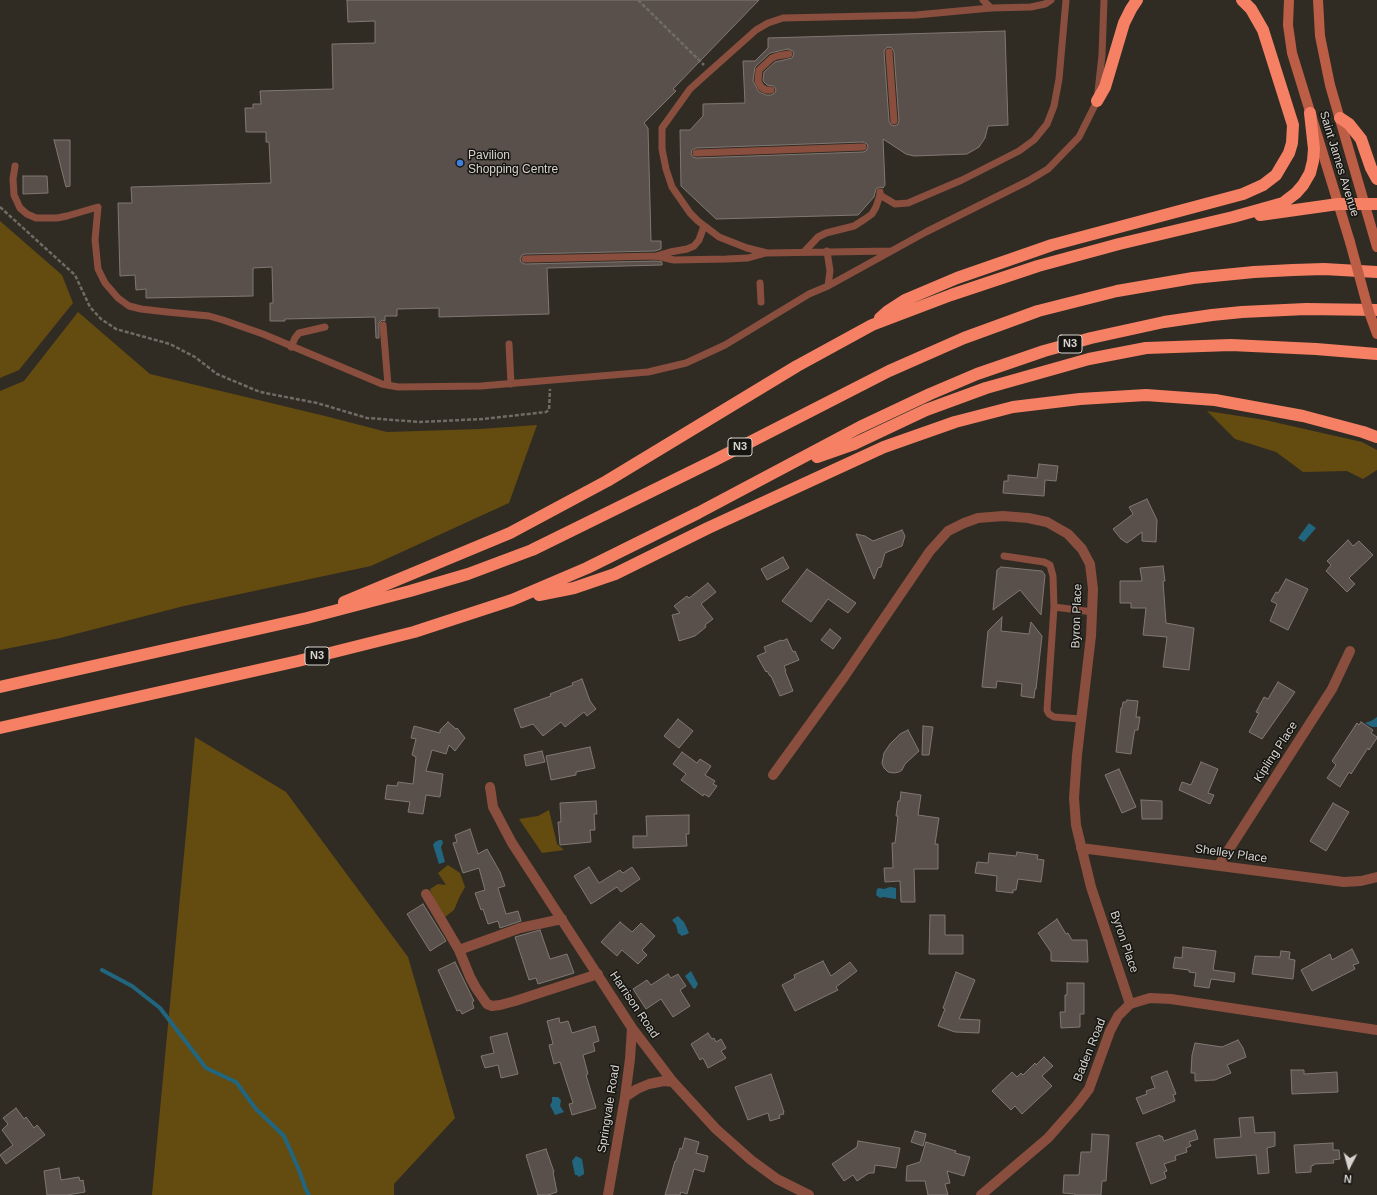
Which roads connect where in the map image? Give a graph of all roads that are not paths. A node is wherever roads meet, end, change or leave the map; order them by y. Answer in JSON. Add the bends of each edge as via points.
{"nodes":[{"id":1,"x":983,"y":0,"type":"edge"},
{"id":2,"x":1051,"y":0,"type":"edge"},
{"id":3,"x":1066,"y":0,"type":"edge"},
{"id":4,"x":1104,"y":0,"type":"edge"},
{"id":5,"x":1136,"y":0,"type":"edge"},
{"id":6,"x":1242,"y":0,"type":"edge"},
{"id":7,"x":1289,"y":0,"type":"edge"},
{"id":8,"x":1318,"y":0,"type":"edge"},
{"id":9,"x":991,"y":8,"type":"junction"},
{"id":10,"x":889,"y":52,"type":"dead end"},
{"id":11,"x":790,"y":54,"type":"dead end"},
{"id":12,"x":771,"y":90,"type":"dead end"},
{"id":13,"x":1097,"y":101,"type":"junction"},
{"id":14,"x":1310,"y":113,"type":"junction"},
{"id":15,"x":1340,"y":118,"type":"junction"},
{"id":16,"x":894,"y":121,"type":"dead end"},
{"id":17,"x":863,"y":147,"type":"dead end"},
{"id":18,"x":696,"y":153,"type":"dead end"},
{"id":19,"x":15,"y":166,"type":"dead end"},
{"id":20,"x":1377,"y":179,"type":"edge"},
{"id":21,"x":1338,"y":204,"type":"junction"},
{"id":22,"x":1371,"y":204,"type":"edge"},
{"id":23,"x":1233,"y":217,"type":"junction"},
{"id":24,"x":704,"y":226,"type":"junction"},
{"id":25,"x":1377,"y":246,"type":"edge"},
{"id":26,"x":827,"y":251,"type":"junction"},
{"id":27,"x":891,"y":251,"type":"junction"},
{"id":28,"x":804,"y":252,"type":"junction"},
{"id":29,"x":767,"y":253,"type":"junction"},
{"id":30,"x":656,"y":256,"type":"junction"},
{"id":31,"x":525,"y":259,"type":"dead end"},
{"id":32,"x":1377,"y":272,"type":"edge"},
{"id":33,"x":760,"y":283,"type":"dead end"},
{"id":34,"x":828,"y":286,"type":"junction"},
{"id":35,"x":761,"y":302,"type":"dead end"},
{"id":36,"x":1377,"y":310,"type":"edge"},
{"id":37,"x":384,"y":325,"type":"dead end"},
{"id":38,"x":872,"y":325,"type":"junction"},
{"id":39,"x":325,"y":327,"type":"dead end"},
{"id":40,"x":1377,"y":334,"type":"edge"},
{"id":41,"x":509,"y":344,"type":"dead end"},
{"id":42,"x":291,"y":347,"type":"junction"},
{"id":43,"x":1377,"y":354,"type":"edge"},
{"id":44,"x":510,"y":384,"type":"junction"},
{"id":45,"x":388,"y":385,"type":"junction"},
{"id":46,"x":1377,"y":437,"type":"edge"},
{"id":47,"x":785,"y":468,"type":"junction"},
{"id":48,"x":1004,"y":556,"type":"dead end"},
{"id":49,"x":512,"y":600,"type":"junction"},
{"id":50,"x":1054,"y":607,"type":"junction"},
{"id":51,"x":1093,"y":612,"type":"junction"},
{"id":52,"x":306,"y":618,"type":"junction"},
{"id":53,"x":1350,"y":651,"type":"dead end"},
{"id":54,"x":0,"y":687,"type":"edge"},
{"id":55,"x":1081,"y":719,"type":"junction"},
{"id":56,"x":0,"y":728,"type":"edge"},
{"id":57,"x":773,"y":776,"type":"dead end"},
{"id":58,"x":490,"y":787,"type":"dead end"},
{"id":59,"x":1081,"y":848,"type":"junction"},
{"id":60,"x":1220,"y":865,"type":"junction"},
{"id":61,"x":1377,"y":877,"type":"edge"},
{"id":62,"x":426,"y":894,"type":"dead end"},
{"id":63,"x":562,"y":919,"type":"junction"},
{"id":64,"x":460,"y":950,"type":"junction"},
{"id":65,"x":598,"y":974,"type":"junction"},
{"id":66,"x":1130,"y":1004,"type":"junction"},
{"id":67,"x":632,"y":1028,"type":"junction"},
{"id":68,"x":1377,"y":1030,"type":"edge"},
{"id":69,"x":673,"y":1082,"type":"junction"},
{"id":70,"x":625,"y":1097,"type":"junction"},
{"id":71,"x":608,"y":1195,"type":"edge"},
{"id":72,"x":809,"y":1195,"type":"edge"},
{"id":73,"x":981,"y":1195,"type":"edge"}],
"edges":[{"from":1,"to":9,"type":"lane"},
{"from":2,"to":9,"type":"lane","via":[[1031,7]]},
{"from":3,"to":28,"type":"lane","via":[[1060,79],[1054,106],[1047,124],[1034,140],[1019,151],[962,180],[908,203],[895,204],[880,194],[872,214],[854,226],[818,237]]},
{"from":4,"to":13,"type":"lane"},
{"from":5,"to":13,"type":"highway","via":[[1124,23],[1105,87]]},
{"from":6,"to":38,"type":"highway","via":[[1251,9],[1263,30],[1293,125],[1289,153],[1276,175],[1263,185],[1243,194],[1052,245],[957,278],[905,300]]},
{"from":7,"to":14,"type":"main road","name":"Saint James Avenue","via":[[1288,25],[1292,53]]},
{"from":8,"to":15,"type":"main road","name":"Saint James Avenue","via":[[1320,36]]},
{"from":9,"to":24,"type":"lane","via":[[916,14],[783,18],[756,30],[690,89],[662,128],[662,149],[668,178],[681,202]]},
{"from":10,"to":16,"type":"lane"},
{"from":11,"to":12,"type":"lane","via":[[772,58],[759,70],[760,85],[766,90]]},
{"from":13,"to":27,"type":"lane","via":[[1079,137],[1048,169]]},
{"from":14,"to":21,"type":"main road","name":"Saint James Avenue"},
{"from":14,"to":23,"type":"highway","via":[[1313,161],[1303,185],[1283,203]]},
{"from":15,"to":20,"type":"highway","via":[[1349,124],[1361,139]]},
{"from":15,"to":22,"type":"main road","name":"Saint James Avenue"},
{"from":17,"to":18,"type":"lane"},
{"from":19,"to":42,"type":"lane","via":[[14,195],[20,208],[27,214],[47,219],[98,207],[95,240],[98,269],[105,283],[129,306],[209,316],[263,334]]},
{"from":21,"to":22,"type":"highway"},
{"from":21,"to":23,"type":"highway","via":[[1268,215]]},
{"from":21,"to":40,"type":"main road","name":"Saint James Avenue","bridge":true},
{"from":22,"to":25,"type":"main road","name":"Saint James Avenue"},
{"from":23,"to":38,"type":"highway","via":[[1038,266]]},
{"from":24,"to":29,"type":"lane","via":[[729,242]]},
{"from":24,"to":30,"type":"lane","via":[[694,246]]},
{"from":26,"to":27,"type":"lane"},
{"from":26,"to":28,"type":"lane"},
{"from":26,"to":34,"type":"lane","via":[[830,271]]},
{"from":27,"to":34,"type":"lane"},
{"from":28,"to":29,"type":"lane"},
{"from":29,"to":30,"type":"lane","via":[[726,260],[674,260]]},
{"from":30,"to":31,"type":"lane"},
{"from":32,"to":52,"type":"highway","number":"N3","via":[[1293,270],[1193,278],[1117,291],[1038,311],[964,338],[889,371],[532,550],[468,574]]},
{"from":33,"to":35,"type":"lane"},
{"from":34,"to":44,"type":"lane","via":[[809,294],[726,345],[686,363],[648,372]]},
{"from":36,"to":47,"type":"highway","number":"N3","via":[[1313,308],[1242,312],[1164,322],[1091,338],[977,374],[860,427]]},
{"from":37,"to":45,"type":"lane"},
{"from":38,"to":52,"type":"highway","via":[[798,366],[607,481],[510,533]]},
{"from":39,"to":42,"type":"lane","via":[[300,333]]},
{"from":41,"to":44,"type":"lane"},
{"from":42,"to":45,"type":"lane"},
{"from":43,"to":47,"type":"highway","via":[[1231,345],[1146,348],[1089,359],[986,388],[926,410],[854,444]]},
{"from":44,"to":45,"type":"lane","via":[[414,387]]},
{"from":46,"to":49,"type":"highway","via":[[1304,416],[1214,400],[1146,395],[1080,398],[1013,407],[955,422],[884,447],[615,574],[574,588]]},
{"from":47,"to":49,"type":"highway","number":"N3","via":[[587,568]]},
{"from":48,"to":50,"type":"lane","via":[[1050,565]]},
{"from":49,"to":56,"type":"highway","number":"N3","via":[[414,632],[298,661]]},
{"from":50,"to":51,"type":"lane"},
{"from":50,"to":55,"type":"lane","via":[[1047,710],[1054,717]]},
{"from":51,"to":55,"type":"street","name":"Byron Place"},
{"from":51,"to":57,"type":"street","name":"Byron Place","via":[[1090,564],[1082,549],[1068,534],[1047,522],[1003,516],[978,518],[948,531],[930,551]]},
{"from":52,"to":54,"type":"highway","number":"N3"},
{"from":53,"to":60,"type":"street","name":"Kipling Place","via":[[1332,689]]},
{"from":55,"to":59,"type":"street","name":"Byron Place","via":[[1074,798]]},
{"from":58,"to":63,"type":"street","name":"Harrison Road","via":[[493,807],[512,843]]},
{"from":59,"to":60,"type":"street","name":"Shelley Place"},
{"from":59,"to":66,"type":"street","name":"Byron Place","via":[[1091,887]]},
{"from":60,"to":61,"type":"street","name":"Shelley Place","via":[[1344,882]]},
{"from":62,"to":64,"type":"street"},
{"from":63,"to":64,"type":"street","via":[[520,928]]},
{"from":63,"to":65,"type":"street","name":"Harrison Road"},
{"from":64,"to":65,"type":"street","via":[[476,988],[492,1006]]},
{"from":65,"to":67,"type":"street","name":"Harrison Road"},
{"from":66,"to":68,"type":"street","via":[[1150,998],[1170,998]]},
{"from":66,"to":73,"type":"street","name":"Baden Road","via":[[1118,1016],[1110,1031],[1089,1089],[1077,1105],[1048,1138]]},
{"from":67,"to":69,"type":"street","name":"Harrison Road"},
{"from":67,"to":70,"type":"street","name":"Springvale Road"},
{"from":69,"to":70,"type":"street","via":[[646,1084]]},
{"from":69,"to":72,"type":"street","name":"Harrison Road","via":[[716,1129],[751,1160],[777,1179]]},
{"from":70,"to":71,"type":"street","name":"Springvale Road"}]}
